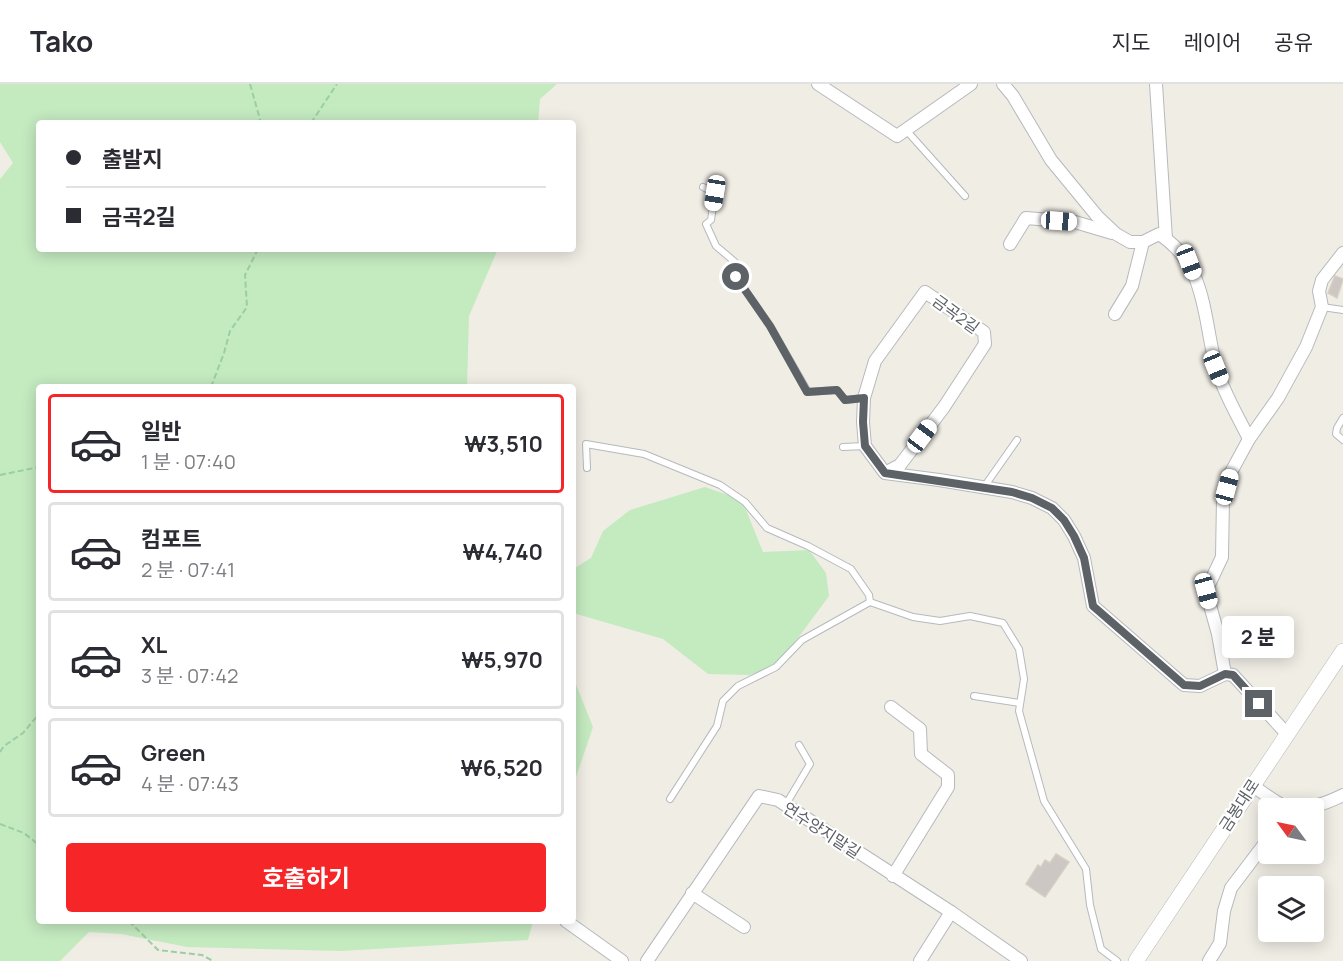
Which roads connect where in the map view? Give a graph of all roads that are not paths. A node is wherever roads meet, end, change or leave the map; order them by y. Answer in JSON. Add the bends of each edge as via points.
{"nodes":[{"id":1,"x":818,"y":84,"type":"edge"},
{"id":2,"x":971,"y":84,"type":"edge"},
{"id":3,"x":1003,"y":84,"type":"edge"},
{"id":4,"x":1156,"y":84,"type":"edge"},
{"id":5,"x":906,"y":130,"type":"junction"},
{"id":6,"x":703,"y":187,"type":"dead end"},
{"id":7,"x":965,"y":196,"type":"dead end"},
{"id":8,"x":1116,"y":234,"type":"junction"},
{"id":9,"x":1166,"y":239,"type":"junction"},
{"id":10,"x":1143,"y":242,"type":"junction"},
{"id":11,"x":1010,"y":244,"type":"dead end"},
{"id":12,"x":1343,"y":253,"type":"edge"},
{"id":13,"x":1322,"y":307,"type":"junction"},
{"id":14,"x":1343,"y":310,"type":"edge"},
{"id":15,"x":1115,"y":314,"type":"dead end"},
{"id":16,"x":864,"y":398,"type":"junction"},
{"id":17,"x":1343,"y":418,"type":"edge"},
{"id":18,"x":1249,"y":439,"type":"junction"},
{"id":19,"x":1017,"y":440,"type":"dead end"},
{"id":20,"x":1343,"y":440,"type":"edge"},
{"id":21,"x":865,"y":446,"type":"junction"},
{"id":22,"x":843,"y":447,"type":"dead end"},
{"id":23,"x":587,"y":468,"type":"dead end"},
{"id":24,"x":885,"y":473,"type":"junction"},
{"id":25,"x":984,"y":487,"type":"junction"},
{"id":26,"x":870,"y":602,"type":"junction"},
{"id":27,"x":1343,"y":651,"type":"edge"},
{"id":28,"x":1225,"y":674,"type":"junction"},
{"id":29,"x":974,"y":696,"type":"dead end"},
{"id":30,"x":1020,"y":703,"type":"junction"},
{"id":31,"x":891,"y":707,"type":"dead end"},
{"id":32,"x":1286,"y":733,"type":"junction"},
{"id":33,"x":799,"y":745,"type":"dead end"},
{"id":34,"x":1252,"y":785,"type":"junction"},
{"id":35,"x":1343,"y":795,"type":"edge"},
{"id":36,"x":1272,"y":798,"type":"edge"},
{"id":37,"x":670,"y":799,"type":"dead end"},
{"id":38,"x":1324,"y":804,"type":"edge"},
{"id":39,"x":785,"y":806,"type":"junction"},
{"id":40,"x":1258,"y":852,"type":"edge"},
{"id":41,"x":893,"y":876,"type":"junction"},
{"id":42,"x":692,"y":893,"type":"junction"},
{"id":43,"x":951,"y":912,"type":"junction"},
{"id":44,"x":570,"y":924,"type":"edge"},
{"id":45,"x":744,"y":927,"type":"dead end"},
{"id":46,"x":652,"y":959,"type":"edge"},
{"id":47,"x":622,"y":961,"type":"edge"},
{"id":48,"x":920,"y":961,"type":"edge"},
{"id":49,"x":1021,"y":961,"type":"edge"},
{"id":50,"x":1117,"y":961,"type":"edge"},
{"id":51,"x":1136,"y":961,"type":"edge"},
{"id":52,"x":1209,"y":961,"type":"edge"}],
"edges":[{"from":1,"to":5,"type":"street","via":[[897,136]]},
{"from":2,"to":5,"type":"street"},
{"from":3,"to":8,"type":"street","via":[[1051,160]]},
{"from":4,"to":9,"type":"street"},
{"from":5,"to":7,"type":"lane"},
{"from":6,"to":16,"type":"lane","via":[[715,193],[711,220],[706,224],[716,246],[735,262],[736,277],[770,326],[807,392],[837,390],[845,400]]},
{"from":8,"to":10,"type":"street","via":[[1130,242]]},
{"from":8,"to":11,"type":"street","via":[[1075,222],[1026,218]]},
{"from":9,"to":10,"type":"street","via":[[1159,234]]},
{"from":9,"to":18,"type":"street","via":[[1189,262],[1206,316],[1216,368]]},
{"from":10,"to":15,"type":"street","via":[[1132,286]]},
{"from":12,"to":13,"type":"street","via":[[1322,280],[1318,291]]},
{"from":13,"to":14,"type":"lane"},
{"from":13,"to":18,"type":"street","via":[[1306,347],[1278,398]]},
{"from":16,"to":21,"type":"street","name":"금곡2길"},
{"from":16,"to":24,"type":"street","name":"금곡2길","via":[[875,361],[925,292],[984,332],[985,344],[944,407],[900,465]]},
{"from":17,"to":20,"type":"lane","via":[[1336,434]]},
{"from":18,"to":28,"type":"street","via":[[1230,474],[1223,499],[1222,556],[1206,591]]},
{"from":19,"to":25,"type":"lane"},
{"from":21,"to":22,"type":"lane"},
{"from":21,"to":24,"type":"street"},
{"from":23,"to":26,"type":"lane","via":[[586,444],[644,454],[720,485],[745,502],[767,528],[852,569]]},
{"from":24,"to":25,"type":"street"},
{"from":25,"to":28,"type":"street","via":[[1032,498],[1052,508],[1074,536],[1084,558],[1093,606],[1184,685],[1200,686]]},
{"from":26,"to":30,"type":"lane","via":[[913,617],[940,621],[970,616],[1003,624],[1019,649],[1024,679]]},
{"from":26,"to":37,"type":"lane","via":[[802,640],[776,667],[738,686],[723,701],[717,726]]},
{"from":27,"to":32,"type":"street","name":"금봉대로"},
{"from":28,"to":32,"type":"street","via":[[1233,675]]},
{"from":29,"to":30,"type":"lane"},
{"from":30,"to":50,"type":"lane","via":[[1044,801],[1086,869],[1101,949]]},
{"from":31,"to":41,"type":"street","via":[[920,729],[921,754],[948,775],[948,787]]},
{"from":32,"to":34,"type":"street","name":"금봉대로"},
{"from":33,"to":39,"type":"lane","via":[[810,764]]},
{"from":34,"to":36,"type":"street"},
{"from":34,"to":51,"type":"street","name":"금봉대로"},
{"from":35,"to":38,"type":"street"},
{"from":39,"to":41,"type":"street","name":"연수양지말길"},
{"from":39,"to":42,"type":"street","name":"연수양지말길","via":[[759,796]]},
{"from":40,"to":52,"type":"street","via":[[1231,888],[1220,943]]},
{"from":41,"to":43,"type":"street","name":"연수양지말길"},
{"from":42,"to":45,"type":"street"},
{"from":42,"to":46,"type":"street","name":"연수양지말길"},
{"from":43,"to":48,"type":"street"},
{"from":43,"to":49,"type":"street","name":"연수양지말길"},
{"from":44,"to":47,"type":"street"}]}
